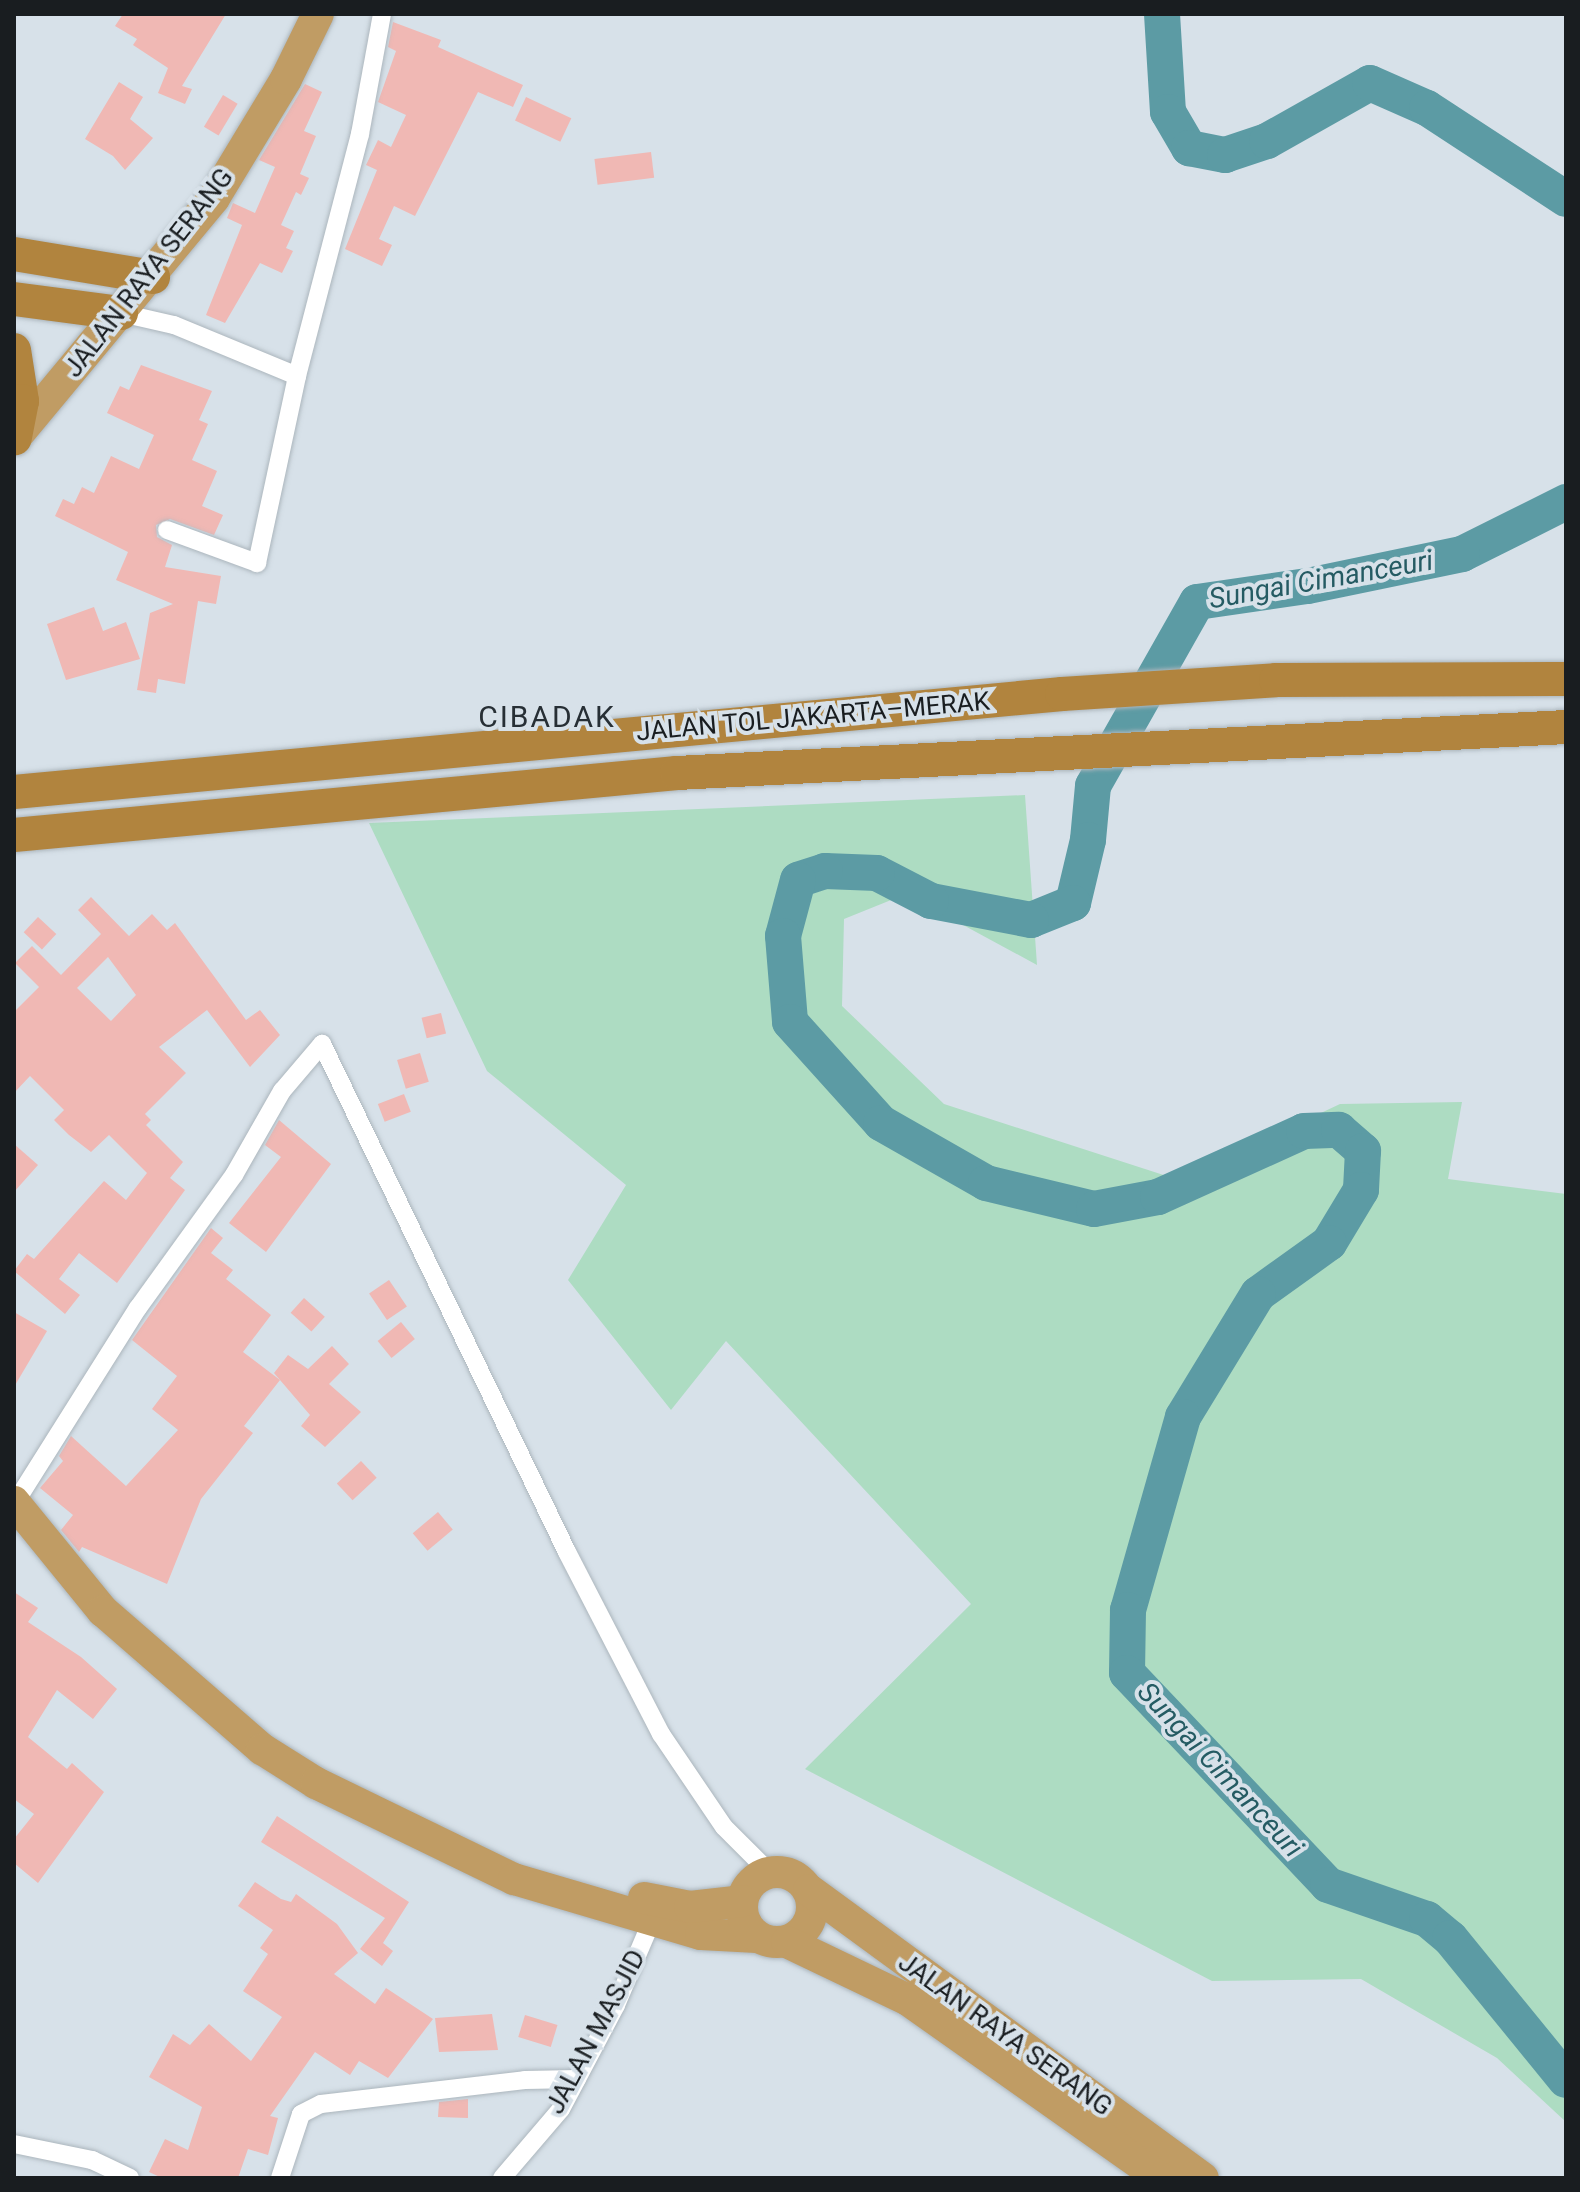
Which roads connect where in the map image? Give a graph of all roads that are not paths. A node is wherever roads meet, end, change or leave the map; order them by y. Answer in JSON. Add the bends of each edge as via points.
{"nodes":[{"id":1,"x":318,"y":14,"type":"edge"},
{"id":2,"x":382,"y":14,"type":"edge"},
{"id":3,"x":14,"y":254,"type":"edge"},
{"id":4,"x":153,"y":277,"type":"junction"},
{"id":5,"x":14,"y":299,"type":"edge"},
{"id":6,"x":121,"y":313,"type":"junction"},
{"id":7,"x":14,"y":350,"type":"edge"},
{"id":8,"x":297,"y":376,"type":"junction"},
{"id":9,"x":14,"y":439,"type":"edge"},
{"id":10,"x":167,"y":530,"type":"dead end"},
{"id":11,"x":1566,"y":679,"type":"edge"},
{"id":12,"x":1566,"y":727,"type":"edge"},
{"id":13,"x":14,"y":792,"type":"edge"},
{"id":14,"x":14,"y":835,"type":"edge"},
{"id":15,"x":14,"y":1502,"type":"edge"},
{"id":16,"x":455,"y":1852,"type":"junction"},
{"id":17,"x":770,"y":1873,"type":"junction"},
{"id":18,"x":809,"y":1890,"type":"junction"},
{"id":19,"x":742,"y":1901,"type":"junction"},
{"id":20,"x":652,"y":1920,"type":"junction"},
{"id":21,"x":772,"y":1939,"type":"junction"},
{"id":22,"x":1025,"y":2063,"type":"junction"},
{"id":23,"x":577,"y":2079,"type":"junction"},
{"id":24,"x":14,"y":2144,"type":"edge"},
{"id":25,"x":130,"y":2178,"type":"edge"},
{"id":26,"x":280,"y":2178,"type":"edge"},
{"id":27,"x":502,"y":2178,"type":"edge"},
{"id":28,"x":1160,"y":2178,"type":"edge"},
{"id":29,"x":1203,"y":2178,"type":"edge"}],
"edges":[{"from":1,"to":4,"type":"highway","name":"JALAN RAYA SERANG","via":[[286,79],[214,198]]},
{"from":2,"to":8,"type":"street","via":[[360,134]]},
{"from":3,"to":4,"type":"highway"},
{"from":4,"to":6,"type":"highway","name":"JALAN RAYA SERANG"},
{"from":5,"to":6,"type":"highway"},
{"from":6,"to":8,"type":"street","via":[[174,325]]},
{"from":6,"to":9,"type":"highway","name":"JALAN RAYA SERANG"},
{"from":7,"to":9,"type":"highway","via":[[22,401]]},
{"from":8,"to":10,"type":"street","via":[[257,563]]},
{"from":11,"to":13,"type":"highway","name":"JALAN TOL JAKARTA–MERAK","via":[[1276,680],[1062,694]]},
{"from":12,"to":14,"type":"highway","name":"JALAN TOL JAKARTA–MERAK","via":[[1059,749],[677,773]]},
{"from":15,"to":16,"type":"highway","name":"JALAN RAYA SERANG","via":[[103,1611],[262,1749],[316,1783]]},
{"from":15,"to":17,"type":"street","via":[[138,1308],[234,1175],[282,1091],[322,1044],[567,1552],[661,1734],[724,1827]]},
{"from":16,"to":19,"type":"highway","name":"JALAN RAYA SERANG","via":[[507,1859],[660,1902],[690,1907]]},
{"from":16,"to":20,"type":"highway","name":"JALAN RAYA SERANG","via":[[514,1879]]},
{"from":17,"to":18,"type":"highway","via":[[792,1875]]},
{"from":17,"to":19,"type":"highway","via":[[752,1883]]},
{"from":18,"to":21,"type":"highway","via":[[810,1921]]},
{"from":18,"to":22,"type":"highway","name":"JALAN RAYA SERANG"},
{"from":19,"to":21,"type":"highway","via":[[744,1921]]},
{"from":20,"to":21,"type":"highway","name":"JALAN RAYA SERANG","via":[[701,1934]]},
{"from":20,"to":23,"type":"street","name":"JALAN MASJID"},
{"from":21,"to":22,"type":"highway","name":"JALAN RAYA SERANG","via":[[908,2000]]},
{"from":22,"to":28,"type":"highway","name":"JALAN RAYA SERANG"},
{"from":22,"to":29,"type":"highway","name":"JALAN RAYA SERANG"},
{"from":23,"to":26,"type":"street","via":[[510,2081],[321,2104],[301,2114]]},
{"from":23,"to":27,"type":"street","name":"JALAN MASJID","via":[[561,2109]]},
{"from":24,"to":25,"type":"street","via":[[92,2160]]}]}
